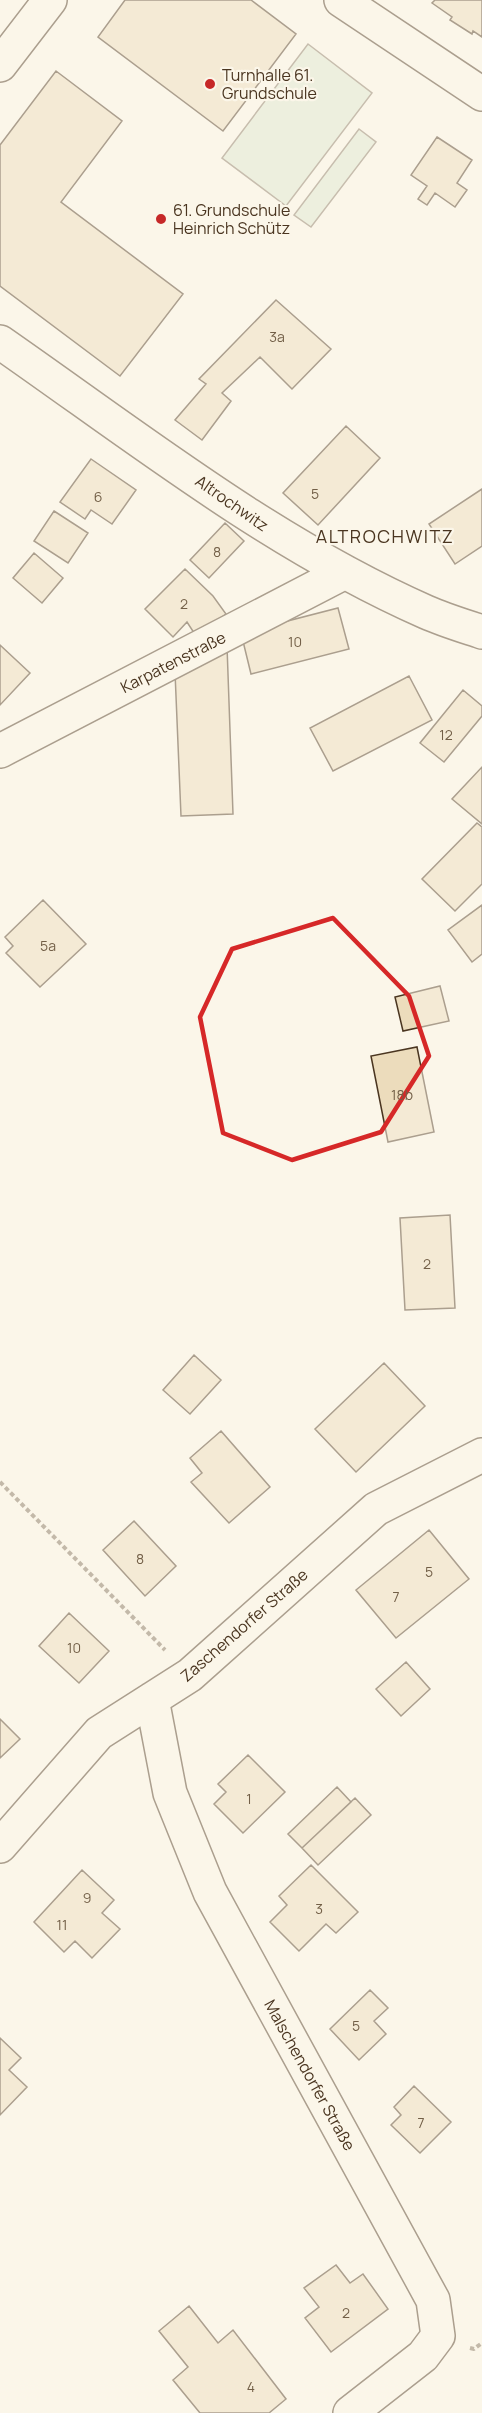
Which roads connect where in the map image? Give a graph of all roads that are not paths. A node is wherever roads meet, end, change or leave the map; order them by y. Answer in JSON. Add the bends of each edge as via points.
{"nodes":[{"id":1,"x":50,"y":0,"type":"edge"},
{"id":2,"x":341,"y":0,"type":"edge"},
{"id":3,"x":0,"y":65,"type":"edge"},
{"id":4,"x":482,"y":94,"type":"edge"},
{"id":5,"x":0,"y":342,"type":"edge"},
{"id":6,"x":345,"y":572,"type":"junction"},
{"id":7,"x":482,"y":632,"type":"edge"},
{"id":8,"x":0,"y":751,"type":"edge"},
{"id":9,"x":482,"y":1455,"type":"edge"},
{"id":10,"x":152,"y":1699,"type":"junction"},
{"id":11,"x":0,"y":1846,"type":"edge"},
{"id":12,"x":350,"y":2413,"type":"edge"}],
"edges":[{"from":1,"to":3,"type":"street"},
{"from":2,"to":4,"type":"street"},
{"from":5,"to":6,"type":"street","name":"Altrochwitz","via":[[267,529]]},
{"from":6,"to":7,"type":"street","name":"Altrochwitz","via":[[427,613]]},
{"from":6,"to":8,"type":"street","name":"Karpatenstraße"},
{"from":9,"to":10,"type":"street","name":"Zaschendorfer Straße","via":[[376,1509],[190,1675]]},
{"from":10,"to":11,"type":"street","name":"Zaschendorfer Straße","via":[[99,1733]]},
{"from":10,"to":12,"type":"street","name":"Malschendorfer Straße","via":[[170,1793],[210,1892],[433,2300],[438,2336],[433,2343],[423,2356]]}]}
